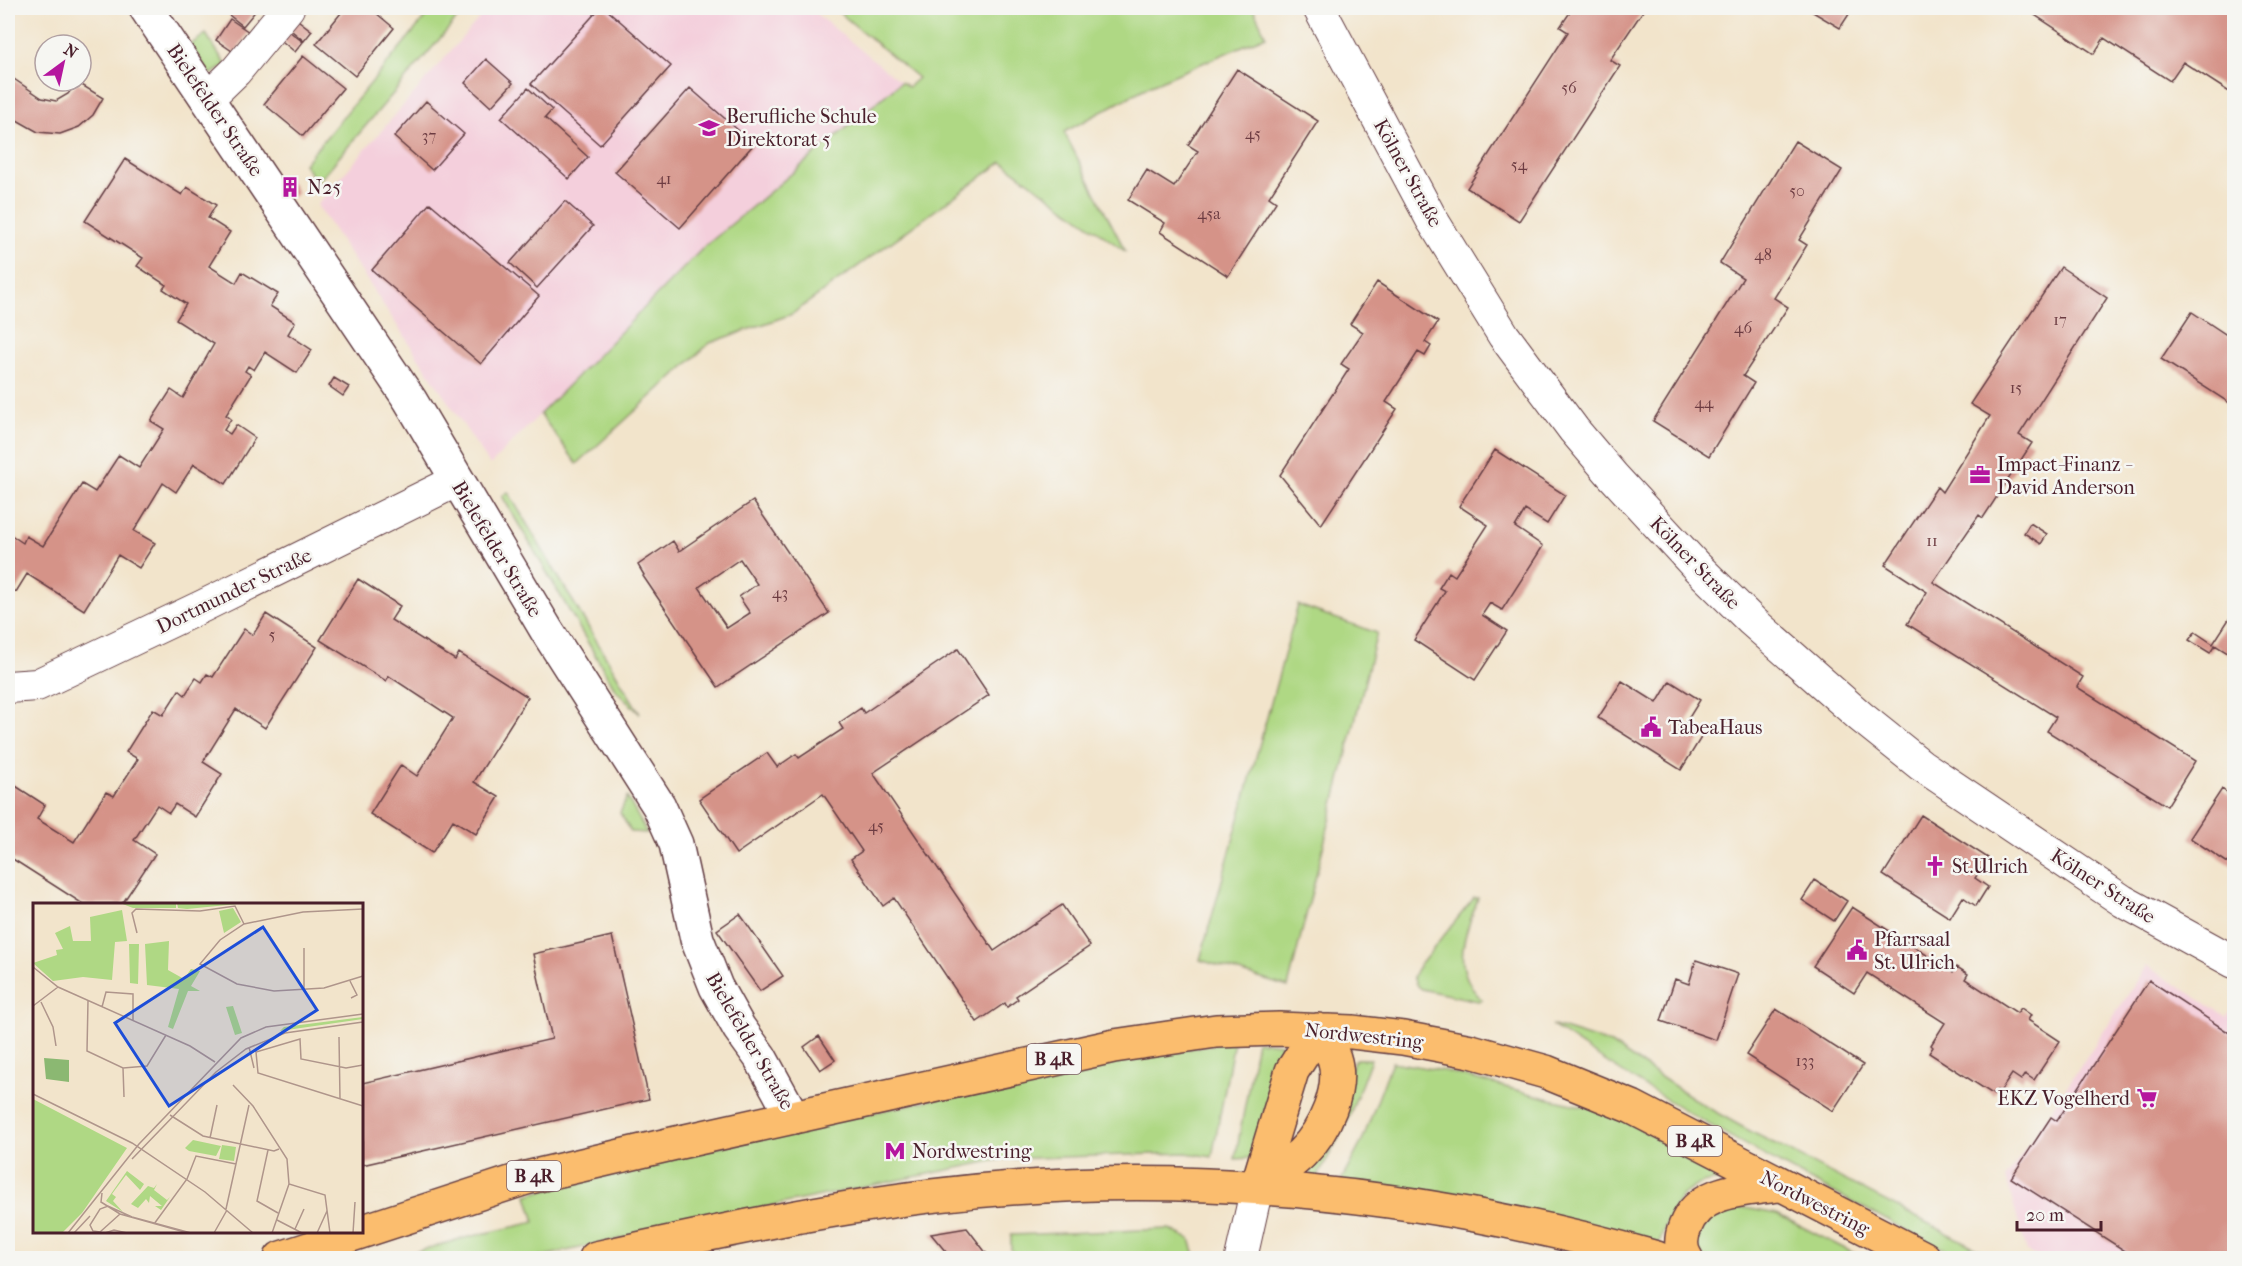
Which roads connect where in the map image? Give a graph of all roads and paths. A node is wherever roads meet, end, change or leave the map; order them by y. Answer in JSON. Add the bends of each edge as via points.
{"nodes":[{"id":1,"x":146,"y":8,"type":"edge"},
{"id":2,"x":288,"y":8,"type":"edge"},
{"id":3,"x":1319,"y":8,"type":"edge"},
{"id":4,"x":207,"y":99,"type":"junction"},
{"id":5,"x":456,"y":480,"type":"junction"},
{"id":6,"x":8,"y":687,"type":"edge"},
{"id":7,"x":2235,"y":962,"type":"edge"},
{"id":8,"x":1318,"y":1030,"type":"junction"},
{"id":9,"x":793,"y":1117,"type":"junction"},
{"id":10,"x":1778,"y":1185,"type":"junction"},
{"id":11,"x":1257,"y":1187,"type":"junction"},
{"id":12,"x":363,"y":1231,"type":"edge"},
{"id":13,"x":358,"y":1233,"type":"edge"},
{"id":14,"x":281,"y":1258,"type":"edge"},
{"id":15,"x":596,"y":1258,"type":"edge"},
{"id":16,"x":1241,"y":1258,"type":"edge"},
{"id":17,"x":1658,"y":1258,"type":"edge"},
{"id":18,"x":1686,"y":1258,"type":"edge"},
{"id":19,"x":1924,"y":1258,"type":"edge"}],
"edges":[{"from":1,"to":4,"type":"street","name":"Bielefelder Straße"},
{"from":2,"to":4,"type":"street","via":[[236,71]]},
{"from":3,"to":7,"type":"street","name":"Kölner Straße","via":[[1431,218],[1504,336],[1574,430],[1696,566],[1752,621],[1921,765],[2123,901]]},
{"from":4,"to":5,"type":"street","name":"Bielefelder Straße","via":[[410,400]]},
{"from":5,"to":6,"type":"street","name":"Dortmunder Straße","via":[[37,685]]},
{"from":5,"to":9,"type":"street","name":"Bielefelder Straße","via":[[666,819],[676,844],[697,939],[712,978]]},
{"from":8,"to":9,"type":"main road","name":"Nordwestring","number":"B 4R","via":[[1216,1031],[1114,1046]]},
{"from":8,"to":10,"type":"main road","name":"Nordwestring","number":"B 4R","via":[[1421,1041],[1546,1072],[1632,1107]]},
{"from":8,"to":11,"type":"main road","via":[[1292,1071]]},
{"from":8,"to":11,"type":"main road","via":[[1334,1058],[1335,1094],[1330,1108],[1309,1146]]},
{"from":9,"to":12,"type":"main road","name":"Nordwestring","number":"B 4R","via":[[526,1178]]},
{"from":10,"to":18,"type":"main road","via":[[1714,1196],[1696,1207],[1683,1231],[1681,1242]]},
{"from":10,"to":19,"type":"main road","name":"Nordwestring","number":"B 4R"},
{"from":11,"to":15,"type":"main road","via":[[1096,1184],[930,1196],[746,1226]]},
{"from":11,"to":16,"type":"street"},
{"from":11,"to":17,"type":"main road","via":[[1479,1216]]},
{"from":13,"to":14,"type":"main road","name":"Nordwestring","number":"B 4R"}]}
